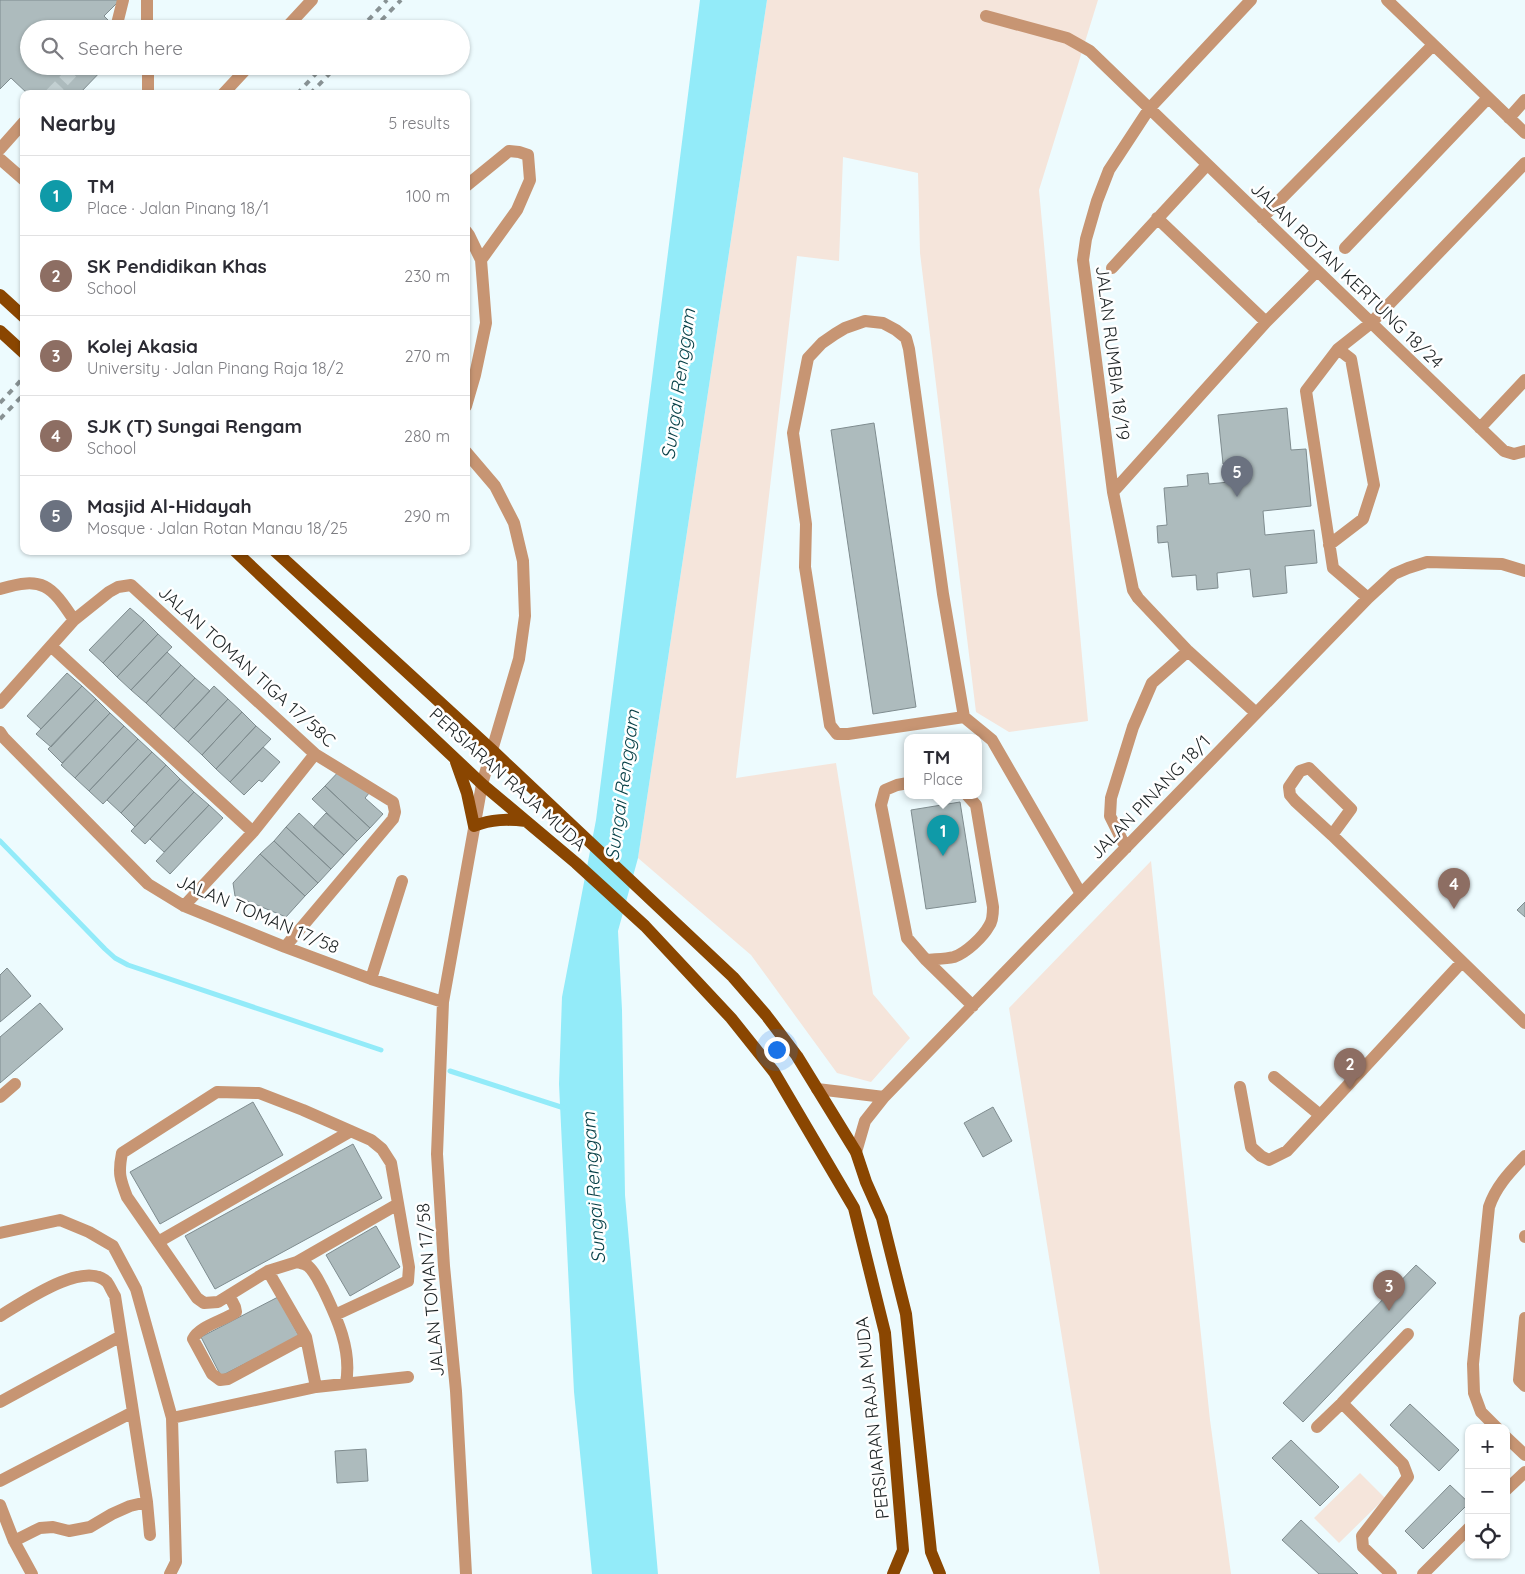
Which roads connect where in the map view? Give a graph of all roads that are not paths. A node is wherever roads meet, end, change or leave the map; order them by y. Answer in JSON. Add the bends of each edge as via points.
{"nodes":[{"id":1,"x":123,"y":0,"type":"edge"},
{"id":2,"x":147,"y":0,"type":"edge"},
{"id":3,"x":312,"y":0,"type":"edge"},
{"id":4,"x":1250,"y":0,"type":"edge"},
{"id":5,"x":1387,"y":0,"type":"edge"},
{"id":6,"x":986,"y":16,"type":"dead end"},
{"id":7,"x":118,"y":20,"type":"edge"},
{"id":8,"x":147,"y":20,"type":"edge"},
{"id":9,"x":293,"y":20,"type":"edge"},
{"id":10,"x":1433,"y":45,"type":"junction"},
{"id":11,"x":148,"y":75,"type":"edge"},
{"id":12,"x":241,"y":75,"type":"edge"},
{"id":13,"x":148,"y":90,"type":"edge"},
{"id":14,"x":227,"y":90,"type":"edge"},
{"id":15,"x":1488,"y":98,"type":"junction"},
{"id":16,"x":1525,"y":100,"type":"edge"},
{"id":17,"x":1149,"y":109,"type":"junction"},
{"id":18,"x":1509,"y":118,"type":"junction"},
{"id":19,"x":20,"y":126,"type":"edge"},
{"id":20,"x":1525,"y":133,"type":"edge"},
{"id":21,"x":0,"y":149,"type":"edge"},
{"id":22,"x":0,"y":159,"type":"edge"},
{"id":23,"x":1525,"y":163,"type":"edge"},
{"id":24,"x":1207,"y":164,"type":"junction"},
{"id":25,"x":20,"y":176,"type":"edge"},
{"id":26,"x":470,"y":183,"type":"edge"},
{"id":27,"x":1157,"y":218,"type":"junction"},
{"id":28,"x":1262,"y":218,"type":"junction"},
{"id":29,"x":470,"y":237,"type":"edge"},
{"id":30,"x":1345,"y":248,"type":"dead end"},
{"id":31,"x":481,"y":260,"type":"junction"},
{"id":32,"x":1112,"y":268,"type":"dead end"},
{"id":33,"x":1316,"y":271,"type":"junction"},
{"id":34,"x":0,"y":295,"type":"edge"},
{"id":35,"x":20,"y":314,"type":"edge"},
{"id":36,"x":1266,"y":322,"type":"junction"},
{"id":37,"x":1371,"y":323,"type":"junction"},
{"id":38,"x":0,"y":331,"type":"edge"},
{"id":39,"x":20,"y":349,"type":"edge"},
{"id":40,"x":1338,"y":349,"type":"junction"},
{"id":41,"x":1525,"y":380,"type":"edge"},
{"id":42,"x":470,"y":392,"type":"edge"},
{"id":43,"x":1480,"y":428,"type":"junction"},
{"id":44,"x":1525,"y":451,"type":"edge"},
{"id":45,"x":470,"y":457,"type":"edge"},
{"id":46,"x":1113,"y":492,"type":"junction"},
{"id":47,"x":1329,"y":545,"type":"junction"},
{"id":48,"x":239,"y":555,"type":"edge"},
{"id":49,"x":279,"y":555,"type":"edge"},
{"id":50,"x":1525,"y":571,"type":"edge"},
{"id":51,"x":0,"y":589,"type":"edge"},
{"id":52,"x":1368,"y":598,"type":"junction"},
{"id":53,"x":74,"y":620,"type":"junction"},
{"id":54,"x":52,"y":647,"type":"junction"},
{"id":55,"x":1188,"y":651,"type":"junction"},
{"id":56,"x":0,"y":703,"type":"edge"},
{"id":57,"x":1256,"y":713,"type":"junction"},
{"id":58,"x":964,"y":717,"type":"junction"},
{"id":59,"x":0,"y":732,"type":"edge"},
{"id":60,"x":493,"y":752,"type":"junction"},
{"id":61,"x":315,"y":754,"type":"junction"},
{"id":62,"x":454,"y":757,"type":"junction"},
{"id":63,"x":482,"y":784,"type":"junction"},
{"id":64,"x":904,"y":784,"type":"edge"},
{"id":65,"x":971,"y":799,"type":"edge"},
{"id":66,"x":527,"y":822,"type":"junction"},
{"id":67,"x":474,"y":826,"type":"junction"},
{"id":68,"x":254,"y":832,"type":"junction"},
{"id":69,"x":1332,"y":835,"type":"junction"},
{"id":70,"x":1126,"y":848,"type":"junction"},
{"id":71,"x":402,"y":881,"type":"dead end"},
{"id":72,"x":1081,"y":894,"type":"junction"},
{"id":73,"x":184,"y":906,"type":"junction"},
{"id":74,"x":285,"y":947,"type":"junction"},
{"id":75,"x":926,"y":960,"type":"junction"},
{"id":76,"x":1462,"y":962,"type":"junction"},
{"id":77,"x":371,"y":979,"type":"junction"},
{"id":78,"x":443,"y":1002,"type":"junction"},
{"id":79,"x":973,"y":1006,"type":"junction"},
{"id":80,"x":1525,"y":1023,"type":"edge"},
{"id":81,"x":1274,"y":1077,"type":"dead end"},
{"id":82,"x":16,"y":1084,"type":"dead end"},
{"id":83,"x":1240,"y":1087,"type":"dead end"},
{"id":84,"x":817,"y":1089,"type":"junction"},
{"id":85,"x":0,"y":1097,"type":"edge"},
{"id":86,"x":884,"y":1097,"type":"junction"},
{"id":87,"x":1320,"y":1115,"type":"junction"},
{"id":88,"x":351,"y":1131,"type":"junction"},
{"id":89,"x":856,"y":1152,"type":"junction"},
{"id":90,"x":1525,"y":1156,"type":"edge"},
{"id":91,"x":398,"y":1204,"type":"junction"},
{"id":92,"x":0,"y":1233,"type":"edge"},
{"id":93,"x":158,"y":1242,"type":"junction"},
{"id":94,"x":297,"y":1262,"type":"junction"},
{"id":95,"x":268,"y":1272,"type":"junction"},
{"id":96,"x":229,"y":1295,"type":"junction"},
{"id":97,"x":335,"y":1314,"type":"junction"},
{"id":98,"x":0,"y":1316,"type":"edge"},
{"id":99,"x":1525,"y":1318,"type":"edge"},
{"id":100,"x":1408,"y":1334,"type":"dead end"},
{"id":101,"x":121,"y":1336,"type":"junction"},
{"id":102,"x":306,"y":1337,"type":"junction"},
{"id":103,"x":408,"y":1377,"type":"dead end"},
{"id":104,"x":346,"y":1383,"type":"junction"},
{"id":105,"x":1525,"y":1386,"type":"edge"},
{"id":106,"x":316,"y":1387,"type":"junction"},
{"id":107,"x":0,"y":1402,"type":"edge"},
{"id":108,"x":1342,"y":1403,"type":"junction"},
{"id":109,"x":133,"y":1412,"type":"junction"},
{"id":110,"x":172,"y":1418,"type":"junction"},
{"id":111,"x":1493,"y":1424,"type":"edge"},
{"id":112,"x":1317,"y":1427,"type":"dead end"},
{"id":113,"x":1510,"y":1440,"type":"edge"},
{"id":114,"x":1523,"y":1449,"type":"edge"},
{"id":115,"x":1525,"y":1472,"type":"edge"},
{"id":116,"x":0,"y":1481,"type":"edge"},
{"id":117,"x":1510,"y":1486,"type":"edge"},
{"id":118,"x":148,"y":1502,"type":"junction"},
{"id":119,"x":0,"y":1505,"type":"edge"},
{"id":120,"x":1465,"y":1532,"type":"edge"},
{"id":121,"x":150,"y":1535,"type":"dead end"},
{"id":122,"x":14,"y":1541,"type":"junction"},
{"id":123,"x":32,"y":1574,"type":"edge"},
{"id":124,"x":170,"y":1574,"type":"edge"},
{"id":125,"x":466,"y":1574,"type":"edge"},
{"id":126,"x":893,"y":1574,"type":"edge"},
{"id":127,"x":940,"y":1574,"type":"edge"},
{"id":128,"x":1390,"y":1574,"type":"edge"},
{"id":129,"x":1423,"y":1574,"type":"edge"}],
"edges":[{"from":1,"to":7,"type":"street"},
{"from":2,"to":8,"type":"street"},
{"from":3,"to":9,"type":"street"},
{"from":4,"to":17,"type":"street","name":"JALAN RUMBIA 18/19"},
{"from":5,"to":10,"type":"street"},
{"from":6,"to":17,"type":"street","name":"JALAN ROTAN KERTUNG 18/24","via":[[1066,38],[1090,51]]},
{"from":10,"to":15,"type":"street"},
{"from":10,"to":28,"type":"street"},
{"from":11,"to":13,"type":"street"},
{"from":12,"to":14,"type":"street"},
{"from":15,"to":18,"type":"street"},
{"from":15,"to":30,"type":"street"},
{"from":16,"to":18,"type":"street"},
{"from":17,"to":24,"type":"street","name":"JALAN ROTAN KERTUNG 18/24"},
{"from":17,"to":46,"type":"street","name":"JALAN RUMBIA 18/19","via":[[1109,170],[1086,239],[1084,260]]},
{"from":18,"to":20,"type":"street"},
{"from":19,"to":21,"type":"street"},
{"from":22,"to":25,"type":"street"},
{"from":23,"to":37,"type":"street"},
{"from":24,"to":27,"type":"street"},
{"from":24,"to":28,"type":"street","name":"JALAN ROTAN KERTUNG 18/24"},
{"from":26,"to":31,"type":"street","via":[[509,151],[528,155],[530,180],[517,210]]},
{"from":27,"to":32,"type":"street"},
{"from":27,"to":36,"type":"street"},
{"from":28,"to":33,"type":"street","name":"JALAN ROTAN KERTUNG 18/24"},
{"from":29,"to":31,"type":"street"},
{"from":31,"to":42,"type":"street","via":[[486,323]]},
{"from":33,"to":36,"type":"street"},
{"from":33,"to":37,"type":"street","name":"JALAN ROTAN KERTUNG 18/24"},
{"from":34,"to":35,"type":"main road"},
{"from":36,"to":46,"type":"street"},
{"from":37,"to":40,"type":"street"},
{"from":37,"to":43,"type":"street","name":"JALAN ROTAN KERTUNG 18/24"},
{"from":38,"to":39,"type":"main road"},
{"from":40,"to":47,"type":"street","via":[[1306,391]]},
{"from":40,"to":47,"type":"street","via":[[1351,359],[1374,485],[1362,519]]},
{"from":41,"to":43,"type":"street"},
{"from":43,"to":44,"type":"street","name":"JALAN ROTAN KERTUNG 18/24","via":[[1504,451],[1514,454]]},
{"from":45,"to":60,"type":"street","name":"JALAN TOMAN 17/58","via":[[495,486],[514,523],[523,561],[525,616],[519,659]]},
{"from":46,"to":55,"type":"street","name":"JALAN RUMBIA 18/19","via":[[1133,590]]},
{"from":47,"to":52,"type":"street","via":[[1333,568]]},
{"from":48,"to":62,"type":"main road","name":"PERSIARAN RAJA MUDA"},
{"from":49,"to":60,"type":"main road","name":"PERSIARAN RAJA MUDA"},
{"from":50,"to":52,"type":"street","name":"JALAN PINANG 18/1","via":[[1502,564],[1427,562],[1394,574]]},
{"from":51,"to":53,"type":"street","via":[[28,583],[46,586]]},
{"from":52,"to":57,"type":"street","name":"JALAN PINANG 18/1"},
{"from":53,"to":54,"type":"street"},
{"from":53,"to":61,"type":"street","name":"JALAN TOMAN TIGA 17/58C","via":[[109,592],[131,586]]},
{"from":54,"to":56,"type":"street"},
{"from":54,"to":68,"type":"street"},
{"from":55,"to":57,"type":"street","name":"JALAN RUMBIA 18/19"},
{"from":55,"to":70,"type":"street","via":[[1152,683],[1133,728],[1111,798],[1110,816]]},
{"from":57,"to":70,"type":"street","name":"JALAN PINANG 18/1"},
{"from":58,"to":58,"type":"street","via":[[909,349],[906,338],[896,330],[883,323],[865,321],[835,334],[808,358],[793,433],[806,524],[805,568],[830,725],[837,734],[848,734]]},
{"from":58,"to":72,"type":"street","via":[[992,740]]},
{"from":59,"to":73,"type":"street","name":"JALAN TOMAN 17/58","via":[[148,884]]},
{"from":60,"to":63,"type":"street","name":"JALAN TOMAN 17/58"},
{"from":60,"to":84,"type":"main road","name":"PERSIARAN RAJA MUDA","via":[[733,977],[797,1056]]},
{"from":61,"to":68,"type":"street"},
{"from":61,"to":74,"type":"street","name":"JALAN TOMAN TIGA 17/58C","via":[[394,802],[395,812],[393,820]]},
{"from":62,"to":63,"type":"main road","name":"PERSIARAN RAJA MUDA"},
{"from":62,"to":67,"type":"main road","via":[[461,772]]},
{"from":63,"to":66,"type":"main road","name":"PERSIARAN RAJA MUDA"},
{"from":63,"to":67,"type":"street","name":"JALAN TOMAN 17/58"},
{"from":64,"to":75,"type":"street","via":[[885,790],[881,805],[908,938]]},
{"from":65,"to":75,"type":"street","via":[[976,804],[993,907],[992,919],[990,926],[964,952],[954,957]]},
{"from":66,"to":67,"type":"main road","via":[[507,819]]},
{"from":66,"to":126,"type":"main road","name":"PERSIARAN RAJA MUDA","via":[[646,926],[731,1018],[774,1072],[854,1208],[885,1333],[903,1550]]},
{"from":67,"to":78,"type":"street","name":"JALAN TOMAN 17/58"},
{"from":68,"to":73,"type":"street"},
{"from":69,"to":69,"type":"street","via":[[1290,795],[1288,787],[1300,771],[1309,768],[1351,809]]},
{"from":69,"to":76,"type":"street"},
{"from":70,"to":72,"type":"street","name":"JALAN PINANG 18/1"},
{"from":71,"to":77,"type":"street"},
{"from":72,"to":79,"type":"street","name":"JALAN PINANG 18/1"},
{"from":73,"to":74,"type":"street","name":"JALAN TOMAN 17/58"},
{"from":74,"to":77,"type":"street","name":"JALAN TOMAN 17/58"},
{"from":75,"to":79,"type":"street"},
{"from":76,"to":80,"type":"street"},
{"from":76,"to":87,"type":"street"},
{"from":77,"to":78,"type":"street","name":"JALAN TOMAN 17/58"},
{"from":78,"to":125,"type":"street","name":"JALAN TOMAN 17/58","via":[[437,1154],[456,1392]]},
{"from":79,"to":86,"type":"street","name":"JALAN PINANG 18/1"},
{"from":81,"to":87,"type":"street"},
{"from":82,"to":85,"type":"street"},
{"from":83,"to":87,"type":"street","via":[[1251,1147],[1269,1160],[1287,1151]]},
{"from":84,"to":86,"type":"street"},
{"from":84,"to":89,"type":"main road","name":"PERSIARAN RAJA MUDA"},
{"from":86,"to":89,"type":"street","name":"JALAN PINANG 18/1","via":[[865,1121]]},
{"from":88,"to":91,"type":"street","via":[[382,1149],[391,1163]]},
{"from":88,"to":93,"type":"street"},
{"from":88,"to":93,"type":"street","via":[[259,1092],[217,1092],[122,1154],[120,1178],[127,1197]]},
{"from":89,"to":127,"type":"main road","name":"PERSIARAN RAJA MUDA","via":[[882,1218],[906,1314],[931,1552]]},
{"from":90,"to":111,"type":"street","via":[[1506,1176],[1489,1207],[1474,1354],[1474,1393],[1482,1412]]},
{"from":91,"to":94,"type":"street"},
{"from":91,"to":97,"type":"street","via":[[409,1267],[408,1281]]},
{"from":92,"to":110,"type":"street","via":[[60,1220],[114,1246],[136,1289]]},
{"from":93,"to":96,"type":"street","via":[[197,1298],[204,1303],[218,1302]]},
{"from":94,"to":95,"type":"street"},
{"from":94,"to":97,"type":"street","via":[[308,1266],[315,1274]]},
{"from":95,"to":96,"type":"street"},
{"from":95,"to":102,"type":"street"},
{"from":96,"to":102,"type":"street","via":[[236,1312],[193,1338],[212,1374],[220,1380],[228,1379]]},
{"from":97,"to":104,"type":"street","via":[[346,1350]]},
{"from":98,"to":101,"type":"street","via":[[56,1284],[78,1276],[93,1276],[106,1282],[115,1296]]},
{"from":99,"to":105,"type":"street","via":[[1519,1380]]},
{"from":100,"to":108,"type":"street"},
{"from":101,"to":107,"type":"street"},
{"from":101,"to":109,"type":"street"},
{"from":102,"to":106,"type":"street"},
{"from":103,"to":104,"type":"street"},
{"from":104,"to":106,"type":"street"},
{"from":106,"to":110,"type":"street"},
{"from":108,"to":112,"type":"street"},
{"from":108,"to":128,"type":"street","via":[[1404,1464],[1408,1477],[1362,1536],[1363,1547]]},
{"from":109,"to":116,"type":"street"},
{"from":109,"to":118,"type":"street"},
{"from":110,"to":124,"type":"street","via":[[176,1562]]},
{"from":113,"to":114,"type":"street"},
{"from":115,"to":117,"type":"street"},
{"from":118,"to":121,"type":"street"},
{"from":118,"to":122,"type":"street","via":[[130,1506],[90,1527],[69,1531],[40,1528]]},
{"from":119,"to":122,"type":"street"},
{"from":120,"to":129,"type":"street"},
{"from":122,"to":123,"type":"street"}]}
